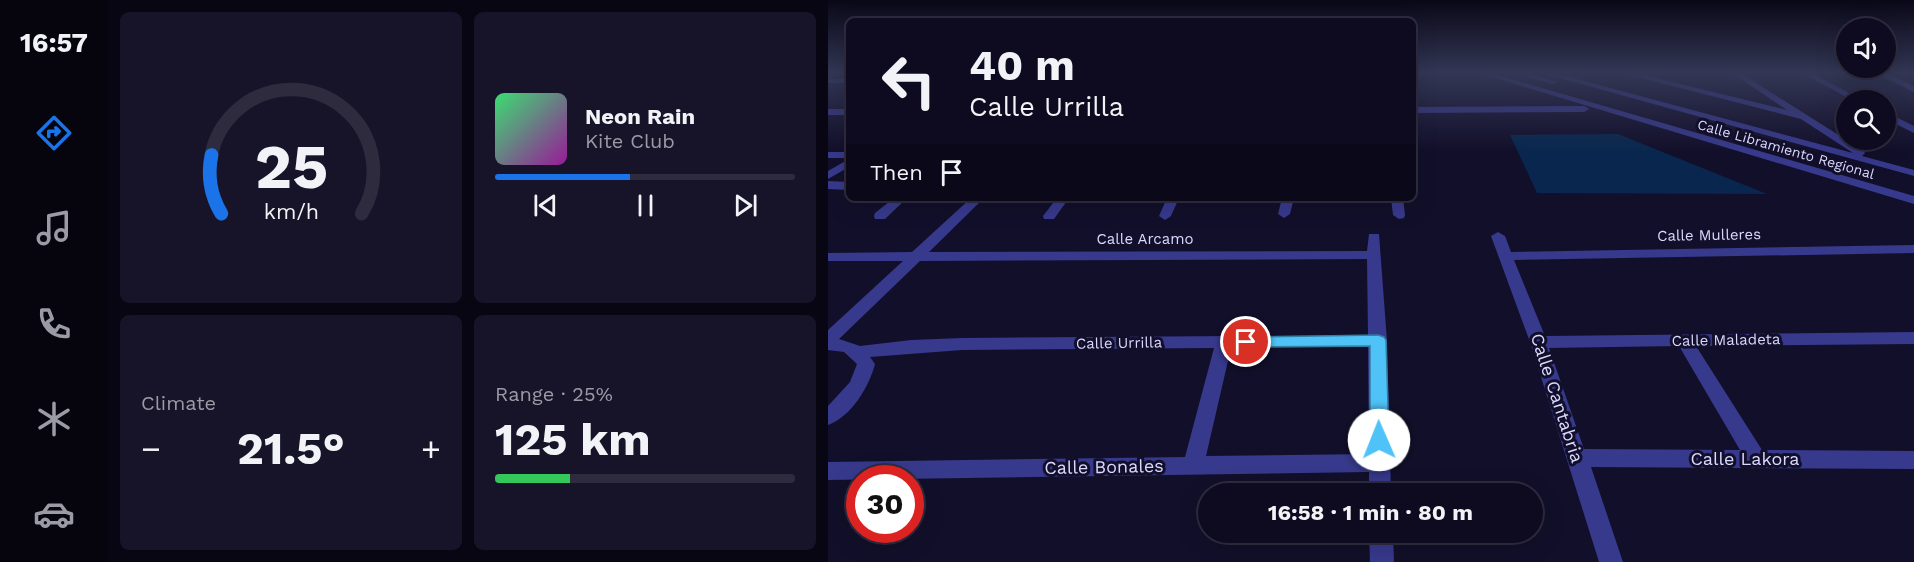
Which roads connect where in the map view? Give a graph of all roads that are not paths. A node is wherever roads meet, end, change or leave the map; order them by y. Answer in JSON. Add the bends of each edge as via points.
{"nodes":[{"id":1,"x":1568,"y":98,"type":"edge"},
{"id":2,"x":1605,"y":98,"type":"edge"},
{"id":3,"x":1639,"y":98,"type":"edge"},
{"id":4,"x":1728,"y":98,"type":"edge"},
{"id":5,"x":1775,"y":98,"type":"edge"},
{"id":6,"x":1601,"y":108,"type":"junction"},
{"id":7,"x":1416,"y":110,"type":"edge"},
{"id":8,"x":828,"y":112,"type":"edge"},
{"id":9,"x":846,"y":112,"type":"edge"},
{"id":10,"x":1804,"y":117,"type":"junction"},
{"id":11,"x":1896,"y":120,"type":"edge"},
{"id":12,"x":1914,"y":130,"type":"edge"},
{"id":13,"x":828,"y":155,"type":"edge"},
{"id":14,"x":846,"y":155,"type":"edge"},
{"id":15,"x":1871,"y":161,"type":"junction"},
{"id":16,"x":846,"y":164,"type":"edge"},
{"id":17,"x":1914,"y":173,"type":"edge"},
{"id":18,"x":828,"y":176,"type":"edge"},
{"id":19,"x":828,"y":185,"type":"edge"},
{"id":20,"x":846,"y":186,"type":"edge"},
{"id":21,"x":1914,"y":200,"type":"edge"},
{"id":22,"x":898,"y":201,"type":"edge"},
{"id":23,"x":975,"y":201,"type":"edge"},
{"id":24,"x":1061,"y":201,"type":"edge"},
{"id":25,"x":1172,"y":201,"type":"edge"},
{"id":26,"x":1287,"y":201,"type":"edge"},
{"id":27,"x":1398,"y":201,"type":"edge"},
{"id":28,"x":1284,"y":214,"type":"dead end"},
{"id":29,"x":1400,"y":215,"type":"dead end"},
{"id":30,"x":880,"y":216,"type":"dead end"},
{"id":31,"x":1049,"y":216,"type":"dead end"},
{"id":32,"x":1166,"y":216,"type":"dead end"},
{"id":33,"x":1498,"y":236,"type":"dead end"},
{"id":34,"x":1914,"y":249,"type":"edge"},
{"id":35,"x":914,"y":256,"type":"junction"},
{"id":36,"x":1505,"y":256,"type":"junction"},
{"id":37,"x":828,"y":257,"type":"edge"},
{"id":38,"x":1914,"y":338,"type":"edge"},
{"id":39,"x":1378,"y":340,"type":"junction"},
{"id":40,"x":1684,"y":341,"type":"junction"},
{"id":41,"x":828,"y":342,"type":"edge"},
{"id":42,"x":1224,"y":342,"type":"junction"},
{"id":43,"x":1539,"y":342,"type":"junction"},
{"id":44,"x":860,"y":352,"type":"junction"},
{"id":45,"x":828,"y":417,"type":"edge"},
{"id":46,"x":1577,"y":458,"type":"junction"},
{"id":47,"x":1757,"y":460,"type":"junction"},
{"id":48,"x":1914,"y":460,"type":"edge"},
{"id":49,"x":1380,"y":463,"type":"junction"},
{"id":50,"x":1193,"y":466,"type":"junction"},
{"id":51,"x":828,"y":471,"type":"edge"},
{"id":52,"x":1380,"y":483,"type":"edge"},
{"id":53,"x":1381,"y":543,"type":"edge"},
{"id":54,"x":1382,"y":562,"type":"edge"},
{"id":55,"x":1611,"y":562,"type":"edge"}],
"edges":[{"from":1,"to":6,"type":"street","name":"Calle Libramiento Regional"},
{"from":2,"to":6,"type":"street","via":[[1613,102],[1612,106]]},
{"from":3,"to":15,"type":"street","name":"Calle Libramiento Regional"},
{"from":4,"to":10,"type":"street"},
{"from":5,"to":10,"type":"street"},
{"from":6,"to":7,"type":"street"},
{"from":6,"to":21,"type":"street","name":"Calle Libramiento Regional"},
{"from":8,"to":9,"type":"street"},
{"from":10,"to":15,"type":"street"},
{"from":11,"to":12,"type":"street"},
{"from":13,"to":14,"type":"street"},
{"from":15,"to":17,"type":"street","name":"Calle Libramiento Regional"},
{"from":16,"to":18,"type":"street"},
{"from":19,"to":20,"type":"street"},
{"from":22,"to":30,"type":"street"},
{"from":23,"to":35,"type":"street"},
{"from":24,"to":31,"type":"street"},
{"from":25,"to":32,"type":"street"},
{"from":26,"to":28,"type":"street"},
{"from":27,"to":29,"type":"street"},
{"from":33,"to":36,"type":"street","name":"Calle Cantabria"},
{"from":34,"to":36,"type":"street","name":"Calle Mulleres"},
{"from":35,"to":37,"type":"street","name":"Calle Arcamo"},
{"from":35,"to":39,"type":"street","name":"Calle Arcamo","via":[[1374,246]]},
{"from":35,"to":41,"type":"street"},
{"from":36,"to":43,"type":"street","name":"Calle Cantabria"},
{"from":38,"to":40,"type":"street","name":"Calle Maladeta"},
{"from":39,"to":42,"type":"street","name":"Calle Urrilla"},
{"from":39,"to":49,"type":"street"},
{"from":40,"to":43,"type":"street","name":"Calle Maladeta"},
{"from":40,"to":47,"type":"street"},
{"from":41,"to":44,"type":"street"},
{"from":42,"to":44,"type":"street","name":"Calle Urrilla","via":[[959,343]]},
{"from":42,"to":50,"type":"street"},
{"from":43,"to":46,"type":"street","name":"Calle Cantabria"},
{"from":44,"to":45,"type":"street","via":[[866,364],[863,380]]},
{"from":46,"to":47,"type":"street","name":"Calle Lakora"},
{"from":46,"to":55,"type":"street","name":"Calle Cantabria"},
{"from":47,"to":48,"type":"street","name":"Calle Lakora"},
{"from":49,"to":50,"type":"street","name":"Calle Bonales"},
{"from":49,"to":52,"type":"street"},
{"from":50,"to":51,"type":"street","name":"Calle Bonales"},
{"from":53,"to":54,"type":"street"}]}
